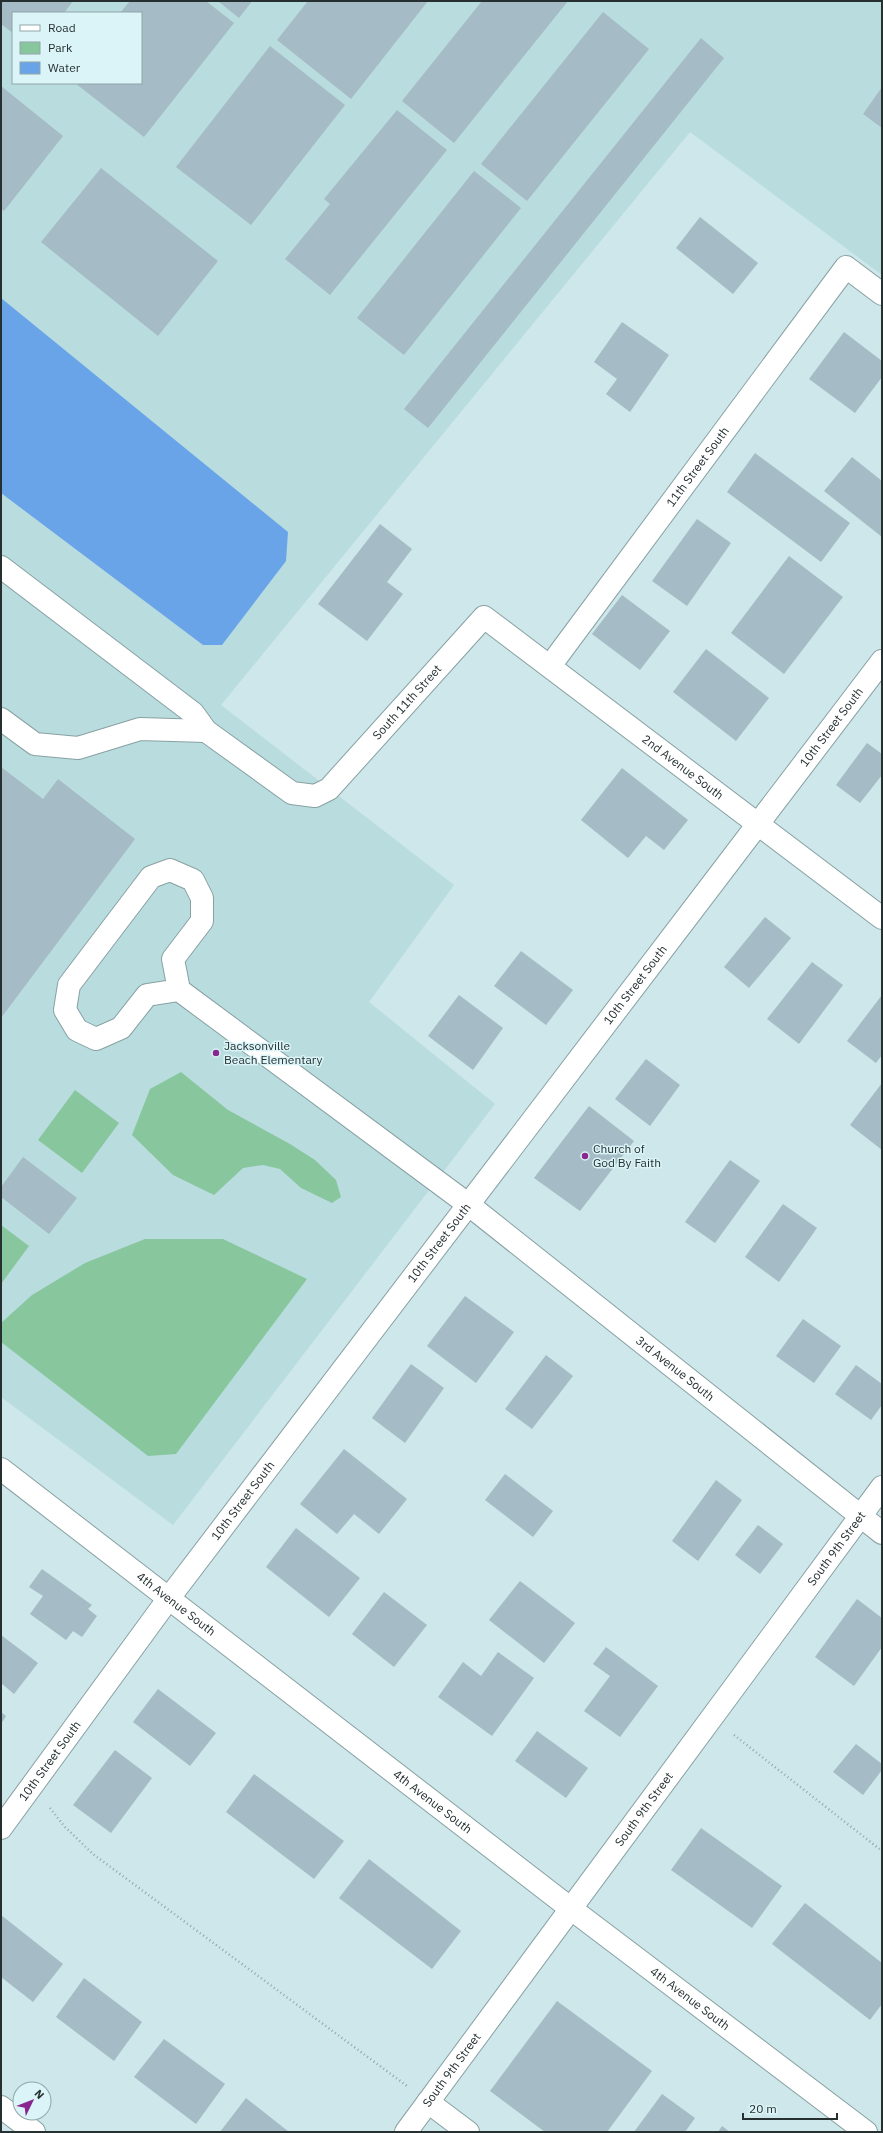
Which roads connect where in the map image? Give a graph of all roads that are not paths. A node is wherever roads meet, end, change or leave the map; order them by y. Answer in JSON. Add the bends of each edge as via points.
{"nodes":[{"id":1,"x":882,"y":294,"type":"edge"},
{"id":2,"x":1,"y":567,"type":"edge"},
{"id":3,"x":484,"y":617,"type":"joint"},
{"id":4,"x":882,"y":661,"type":"edge"},
{"id":5,"x":550,"y":666,"type":"junction"},
{"id":6,"x":1,"y":719,"type":"edge"},
{"id":7,"x":206,"y":731,"type":"junction"},
{"id":8,"x":759,"y":825,"type":"junction"},
{"id":9,"x":882,"y":918,"type":"edge"},
{"id":10,"x":179,"y":990,"type":"junction"},
{"id":11,"x":469,"y":1205,"type":"junction"},
{"id":12,"x":1,"y":1468,"type":"edge"},
{"id":13,"x":882,"y":1487,"type":"edge"},
{"id":14,"x":860,"y":1516,"type":"junction"},
{"id":15,"x":882,"y":1533,"type":"edge"},
{"id":16,"x":169,"y":1598,"type":"junction"},
{"id":17,"x":1,"y":1828,"type":"edge"},
{"id":18,"x":570,"y":1908,"type":"junction"},
{"id":19,"x":428,"y":2102,"type":"junction"},
{"id":20,"x":1,"y":2107,"type":"edge"},
{"id":21,"x":34,"y":2132,"type":"edge"},
{"id":22,"x":406,"y":2132,"type":"edge"},
{"id":23,"x":468,"y":2132,"type":"edge"},
{"id":24,"x":866,"y":2132,"type":"edge"}],
"edges":[{"from":1,"to":5,"type":"street","name":"11th Street South","via":[[846,267]]},
{"from":2,"to":7,"type":"street","via":[[193,713]]},
{"from":3,"to":5,"type":"street","name":"2nd Avenue South"},
{"from":3,"to":7,"type":"street","name":"South 11th Street","via":[[329,789],[315,796],[292,793]]},
{"from":4,"to":8,"type":"street","name":"10th Street South"},
{"from":5,"to":8,"type":"street","name":"2nd Avenue South"},
{"from":6,"to":7,"type":"street","via":[[35,744],[78,748],[140,729]]},
{"from":8,"to":9,"type":"street","name":"2nd Avenue South"},
{"from":8,"to":11,"type":"street","name":"10th Street South"},
{"from":10,"to":10,"type":"street","via":[[173,959],[202,921],[202,898],[193,880],[170,870],[151,876],[69,985],[65,1010],[77,1030],[96,1039],[121,1028],[147,995]]},
{"from":10,"to":11,"type":"street","name":"3rd Avenue South"},
{"from":11,"to":14,"type":"street","name":"3rd Avenue South"},
{"from":11,"to":16,"type":"street","name":"10th Street South"},
{"from":12,"to":16,"type":"street","name":"4th Avenue South"},
{"from":13,"to":14,"type":"street","name":"South 9th Street"},
{"from":14,"to":15,"type":"street","name":"3rd Avenue South"},
{"from":14,"to":18,"type":"street","name":"South 9th Street"},
{"from":16,"to":17,"type":"street","name":"10th Street South"},
{"from":16,"to":18,"type":"street","name":"4th Avenue South"},
{"from":18,"to":19,"type":"street","name":"South 9th Street"},
{"from":18,"to":24,"type":"street","name":"4th Avenue South"},
{"from":19,"to":22,"type":"street","name":"South 9th Street"},
{"from":19,"to":23,"type":"street"},
{"from":20,"to":21,"type":"street"}]}
